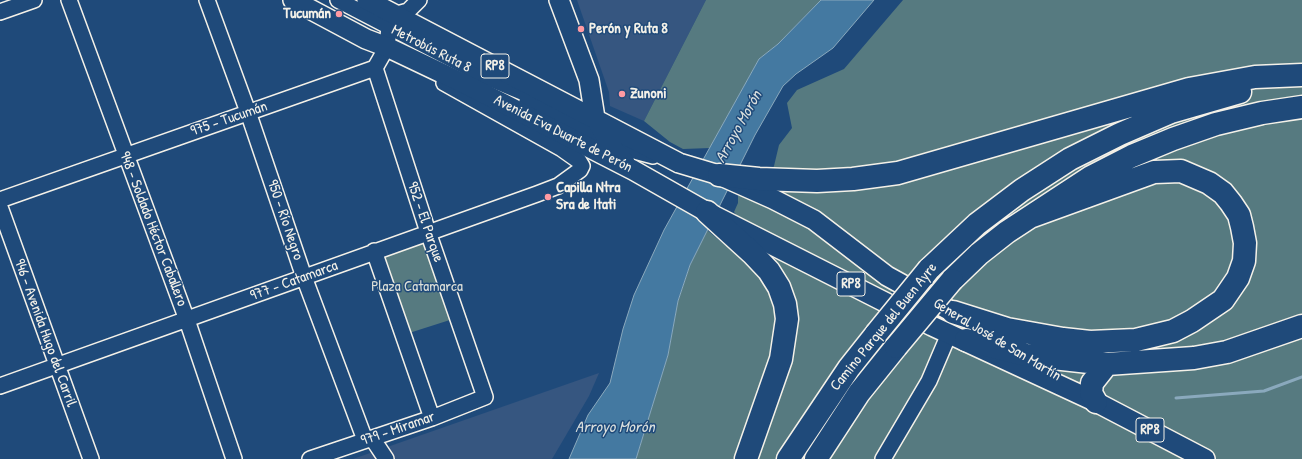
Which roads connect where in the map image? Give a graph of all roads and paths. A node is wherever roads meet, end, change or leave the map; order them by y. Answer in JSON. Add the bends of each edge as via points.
{"nodes":[{"id":1,"x":34,"y":0,"type":"edge"},
{"id":2,"x":68,"y":0,"type":"edge"},
{"id":3,"x":207,"y":0,"type":"edge"},
{"id":4,"x":293,"y":0,"type":"edge"},
{"id":5,"x":324,"y":0,"type":"edge"},
{"id":6,"x":338,"y":0,"type":"edge"},
{"id":7,"x":367,"y":0,"type":"edge"},
{"id":8,"x":419,"y":0,"type":"edge"},
{"id":9,"x":559,"y":0,"type":"edge"},
{"id":10,"x":0,"y":12,"type":"edge"},
{"id":11,"x":393,"y":22,"type":"edge"},
{"id":12,"x":375,"y":68,"type":"junction"},
{"id":13,"x":1302,"y":75,"type":"edge"},
{"id":14,"x":1302,"y":79,"type":"edge"},
{"id":15,"x":495,"y":94,"type":"junction"},
{"id":16,"x":1302,"y":107,"type":"edge"},
{"id":17,"x":248,"y":112,"type":"junction"},
{"id":18,"x":594,"y":130,"type":"junction"},
{"id":19,"x":125,"y":155,"type":"junction"},
{"id":20,"x":582,"y":166,"type":"joint"},
{"id":21,"x":633,"y":170,"type":"junction"},
{"id":22,"x":719,"y":175,"type":"joint"},
{"id":23,"x":757,"y":185,"type":"junction"},
{"id":24,"x":0,"y":200,"type":"edge"},
{"id":25,"x":0,"y":207,"type":"edge"},
{"id":26,"x":707,"y":212,"type":"joint"},
{"id":27,"x":1030,"y":217,"type":"junction"},
{"id":28,"x":734,"y":230,"type":"junction"},
{"id":29,"x":428,"y":232,"type":"junction"},
{"id":30,"x":374,"y":251,"type":"junction"},
{"id":31,"x":304,"y":277,"type":"junction"},
{"id":32,"x":953,"y":312,"type":"junction"},
{"id":33,"x":187,"y":320,"type":"junction"},
{"id":34,"x":1302,"y":326,"type":"edge"},
{"id":35,"x":957,"y":337,"type":"junction"},
{"id":36,"x":1026,"y":355,"type":"junction"},
{"id":37,"x":1107,"y":364,"type":"junction"},
{"id":38,"x":57,"y":366,"type":"junction"},
{"id":39,"x":0,"y":386,"type":"edge"},
{"id":40,"x":485,"y":397,"type":"joint"},
{"id":41,"x":1096,"y":402,"type":"junction"},
{"id":42,"x":432,"y":418,"type":"junction"},
{"id":43,"x":368,"y":439,"type":"junction"},
{"id":44,"x":381,"y":458,"type":"edge"},
{"id":45,"x":91,"y":459,"type":"edge"},
{"id":46,"x":234,"y":459,"type":"edge"},
{"id":47,"x":310,"y":459,"type":"edge"},
{"id":48,"x":746,"y":459,"type":"edge"},
{"id":49,"x":788,"y":459,"type":"edge"},
{"id":50,"x":816,"y":459,"type":"edge"},
{"id":51,"x":883,"y":459,"type":"edge"},
{"id":52,"x":1205,"y":459,"type":"edge"}],
"edges":[{"from":1,"to":10,"type":"street"},
{"from":2,"to":19,"type":"street","name":"948 - Soldado Héctor Caballero"},
{"from":3,"to":17,"type":"street","name":"950 - Río Negro"},
{"from":4,"to":11,"type":"main road","name":"Avenida Eva Duarte de Perón","number":"RP8","via":[[366,39]]},
{"from":5,"to":11,"type":"street","name":"Metrobús Ruta 8"},
{"from":6,"to":11,"type":"street","name":"Metrobús Ruta 8"},
{"from":7,"to":11,"type":"main road","name":"Avenida Eva Duarte de Perón","number":"RP8"},
{"from":8,"to":11,"type":"street"},
{"from":9,"to":18,"type":"main road","via":[[589,80]]},
{"from":11,"to":12,"type":"street"},
{"from":11,"to":15,"type":"main road","name":"Avenida Eva Duarte de Perón","number":"RP8"},
{"from":11,"to":18,"type":"main road","name":"Avenida Eva Duarte de Perón","number":"RP8"},
{"from":11,"to":20,"type":"street","name":"Avenida Eva Duarte de Perón","via":[[408,63],[562,149]]},
{"from":12,"to":17,"type":"street","name":"975 - Tucumán"},
{"from":12,"to":29,"type":"street","name":"952 - El Parque"},
{"from":13,"to":23,"type":"highway","via":[[1255,76],[1189,89],[898,173],[853,179]]},
{"from":14,"to":49,"type":"highway","name":"Camino Parque del Buen Ayre","bridge":true,"via":[[1240,92],[1171,112],[1076,156],[1022,190],[977,224],[929,269],[849,368]]},
{"from":15,"to":18,"type":"street","via":[[530,102]]},
{"from":15,"to":18,"type":"main road","via":[[562,124]]},
{"from":15,"to":21,"type":"main road","name":"Avenida Eva Duarte de Perón","number":"RP8"},
{"from":16,"to":27,"type":"highway","name":"Camino Parque del Buen Ayre","via":[[1216,124],[1173,139],[1091,177]]},
{"from":17,"to":19,"type":"street","name":"975 - Tucumán"},
{"from":17,"to":31,"type":"street","name":"950 - Río Negro"},
{"from":18,"to":21,"type":"main road"},
{"from":18,"to":22,"type":"main road","name":"Avenida Eva Duarte de Perón","number":"RP8","via":[[679,163]]},
{"from":19,"to":24,"type":"street","name":"975 - Tucumán"},
{"from":19,"to":33,"type":"street","name":"948 - Soldado Héctor Caballero"},
{"from":20,"to":29,"type":"street","name":"977 - Catamarca","via":[[576,174],[558,186]]},
{"from":21,"to":26,"type":"main road","name":"Avenida Eva Duarte de Perón","number":"RP8"},
{"from":22,"to":23,"type":"highway"},
{"from":23,"to":32,"type":"main road","name":"General José de San Martín","number":"RP8","via":[[814,220],[887,276]]},
{"from":25,"to":38,"type":"street","name":"946 - Avenida Hugo del Carril"},
{"from":26,"to":28,"type":"highway"},
{"from":27,"to":32,"type":"highway","via":[[1154,172],[1181,171],[1209,183],[1223,193],[1231,203],[1239,215],[1242,227],[1245,242],[1244,261],[1238,278],[1223,300],[1192,321],[1173,330],[1142,338],[1109,342],[1063,339],[1008,329]]},
{"from":27,"to":50,"type":"highway","name":"Camino Parque del Buen Ayre","bridge":true,"via":[[979,254],[952,280],[860,394]]},
{"from":28,"to":35,"type":"main road","name":"General José de San Martín","number":"RP8"},
{"from":28,"to":48,"type":"highway","via":[[769,271],[779,287],[787,319],[781,359]]},
{"from":29,"to":30,"type":"street","name":"977 - Catamarca"},
{"from":29,"to":40,"type":"street","name":"952 - El Parque"},
{"from":30,"to":31,"type":"street","name":"977 - Catamarca"},
{"from":30,"to":42,"type":"street"},
{"from":31,"to":33,"type":"street","name":"977 - Catamarca"},
{"from":31,"to":43,"type":"street","name":"950 - Río Negro"},
{"from":32,"to":36,"type":"main road","name":"General José de San Martín","number":"RP8"},
{"from":33,"to":38,"type":"street","name":"977 - Catamarca"},
{"from":33,"to":46,"type":"street","name":"948 - Soldado Héctor Caballero"},
{"from":34,"to":37,"type":"highway","via":[[1227,352],[1194,358]]},
{"from":35,"to":36,"type":"highway"},
{"from":35,"to":41,"type":"main road","name":"General José de San Martín","number":"RP8"},
{"from":35,"to":51,"type":"street"},
{"from":36,"to":37,"type":"highway"},
{"from":36,"to":41,"type":"main road","name":"General José de San Martín","number":"RP8"},
{"from":37,"to":41,"type":"highway","via":[[1092,383],[1091,393]]},
{"from":38,"to":39,"type":"street","name":"977 - Catamarca"},
{"from":38,"to":45,"type":"street","name":"946 - Avenida Hugo del Carril"},
{"from":40,"to":42,"type":"street","name":"979 - Miramar"},
{"from":41,"to":52,"type":"main road","name":"General José de San Martín","number":"RP8"},
{"from":42,"to":43,"type":"street","name":"979 - Miramar"},
{"from":43,"to":44,"type":"street","name":"950 - Río Negro"},
{"from":43,"to":47,"type":"street","name":"979 - Miramar"}]}
